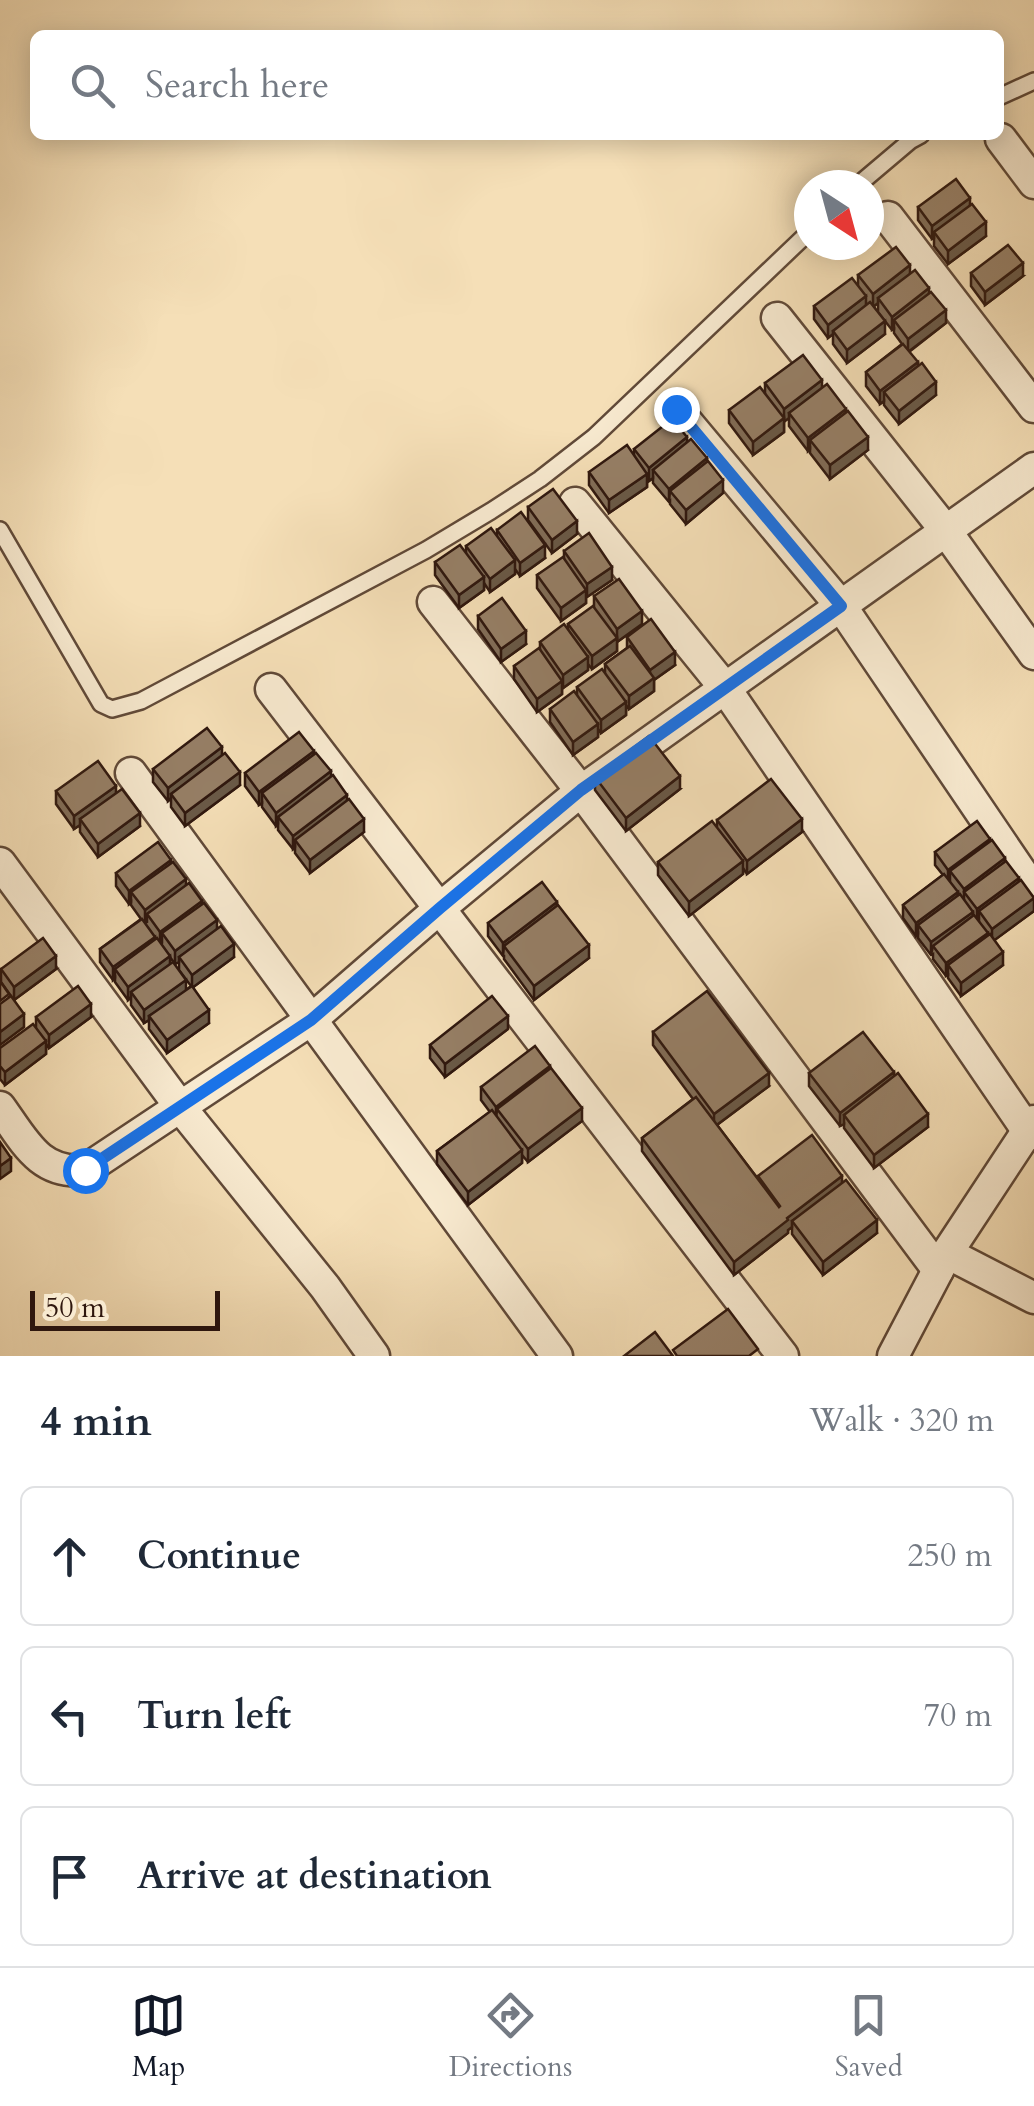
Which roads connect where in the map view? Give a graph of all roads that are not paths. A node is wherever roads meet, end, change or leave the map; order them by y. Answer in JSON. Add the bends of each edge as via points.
{"nodes":[{"id":1,"x":1034,"y":80,"type":"edge"},
{"id":2,"x":1004,"y":95,"type":"edge"},
{"id":3,"x":910,"y":140,"type":"edge"},
{"id":4,"x":1002,"y":140,"type":"edge"},
{"id":5,"x":875,"y":170,"type":"edge"},
{"id":6,"x":1034,"y":183,"type":"edge"},
{"id":7,"x":888,"y":217,"type":"dead end"},
{"id":8,"x":794,"y":246,"type":"edge"},
{"id":9,"x":777,"y":318,"type":"dead end"},
{"id":10,"x":1034,"y":407,"type":"edge"},
{"id":11,"x":676,"y":409,"type":"dead end"},
{"id":12,"x":1034,"y":468,"type":"edge"},
{"id":13,"x":575,"y":503,"type":"dead end"},
{"id":14,"x":0,"y":530,"type":"edge"},
{"id":15,"x":946,"y":531,"type":"junction"},
{"id":16,"x":432,"y":602,"type":"dead end"},
{"id":17,"x":841,"y":606,"type":"junction"},
{"id":18,"x":1034,"y":654,"type":"edge"},
{"id":19,"x":725,"y":688,"type":"junction"},
{"id":20,"x":271,"y":689,"type":"dead end"},
{"id":21,"x":131,"y":773,"type":"dead end"},
{"id":22,"x":581,"y":790,"type":"junction"},
{"id":23,"x":0,"y":863,"type":"edge"},
{"id":24,"x":1034,"y":891,"type":"edge"},
{"id":25,"x":440,"y":908,"type":"junction"},
{"id":26,"x":311,"y":1020,"type":"junction"},
{"id":27,"x":0,"y":1107,"type":"edge"},
{"id":28,"x":181,"y":1108,"type":"junction"},
{"id":29,"x":1032,"y":1128,"type":"edge"},
{"id":30,"x":943,"y":1261,"type":"junction"},
{"id":31,"x":1034,"y":1298,"type":"edge"},
{"id":32,"x":374,"y":1356,"type":"edge"},
{"id":33,"x":557,"y":1356,"type":"edge"},
{"id":34,"x":783,"y":1356,"type":"edge"},
{"id":35,"x":894,"y":1356,"type":"edge"}],
"edges":[{"from":1,"to":2,"type":"lane"},
{"from":3,"to":5,"type":"lane"},
{"from":4,"to":6,"type":"street"},
{"from":7,"to":10,"type":"street"},
{"from":8,"to":14,"type":"lane","via":[[594,437],[540,478],[426,550],[140,701],[112,709],[101,704]]},
{"from":9,"to":15,"type":"street"},
{"from":11,"to":17,"type":"street"},
{"from":12,"to":15,"type":"street"},
{"from":13,"to":19,"type":"street"},
{"from":15,"to":17,"type":"street"},
{"from":15,"to":18,"type":"street"},
{"from":16,"to":22,"type":"street"},
{"from":17,"to":19,"type":"street"},
{"from":17,"to":24,"type":"street"},
{"from":19,"to":22,"type":"street"},
{"from":19,"to":29,"type":"street"},
{"from":20,"to":25,"type":"street"},
{"from":21,"to":26,"type":"street"},
{"from":22,"to":25,"type":"street"},
{"from":22,"to":30,"type":"street"},
{"from":23,"to":28,"type":"street"},
{"from":25,"to":26,"type":"street"},
{"from":25,"to":34,"type":"street"},
{"from":26,"to":28,"type":"street"},
{"from":26,"to":33,"type":"street"},
{"from":27,"to":28,"type":"street","via":[[28,1147],[66,1172],[85,1170]]},
{"from":28,"to":32,"type":"street"},
{"from":29,"to":30,"type":"street"},
{"from":30,"to":31,"type":"street"},
{"from":30,"to":35,"type":"street"}]}
